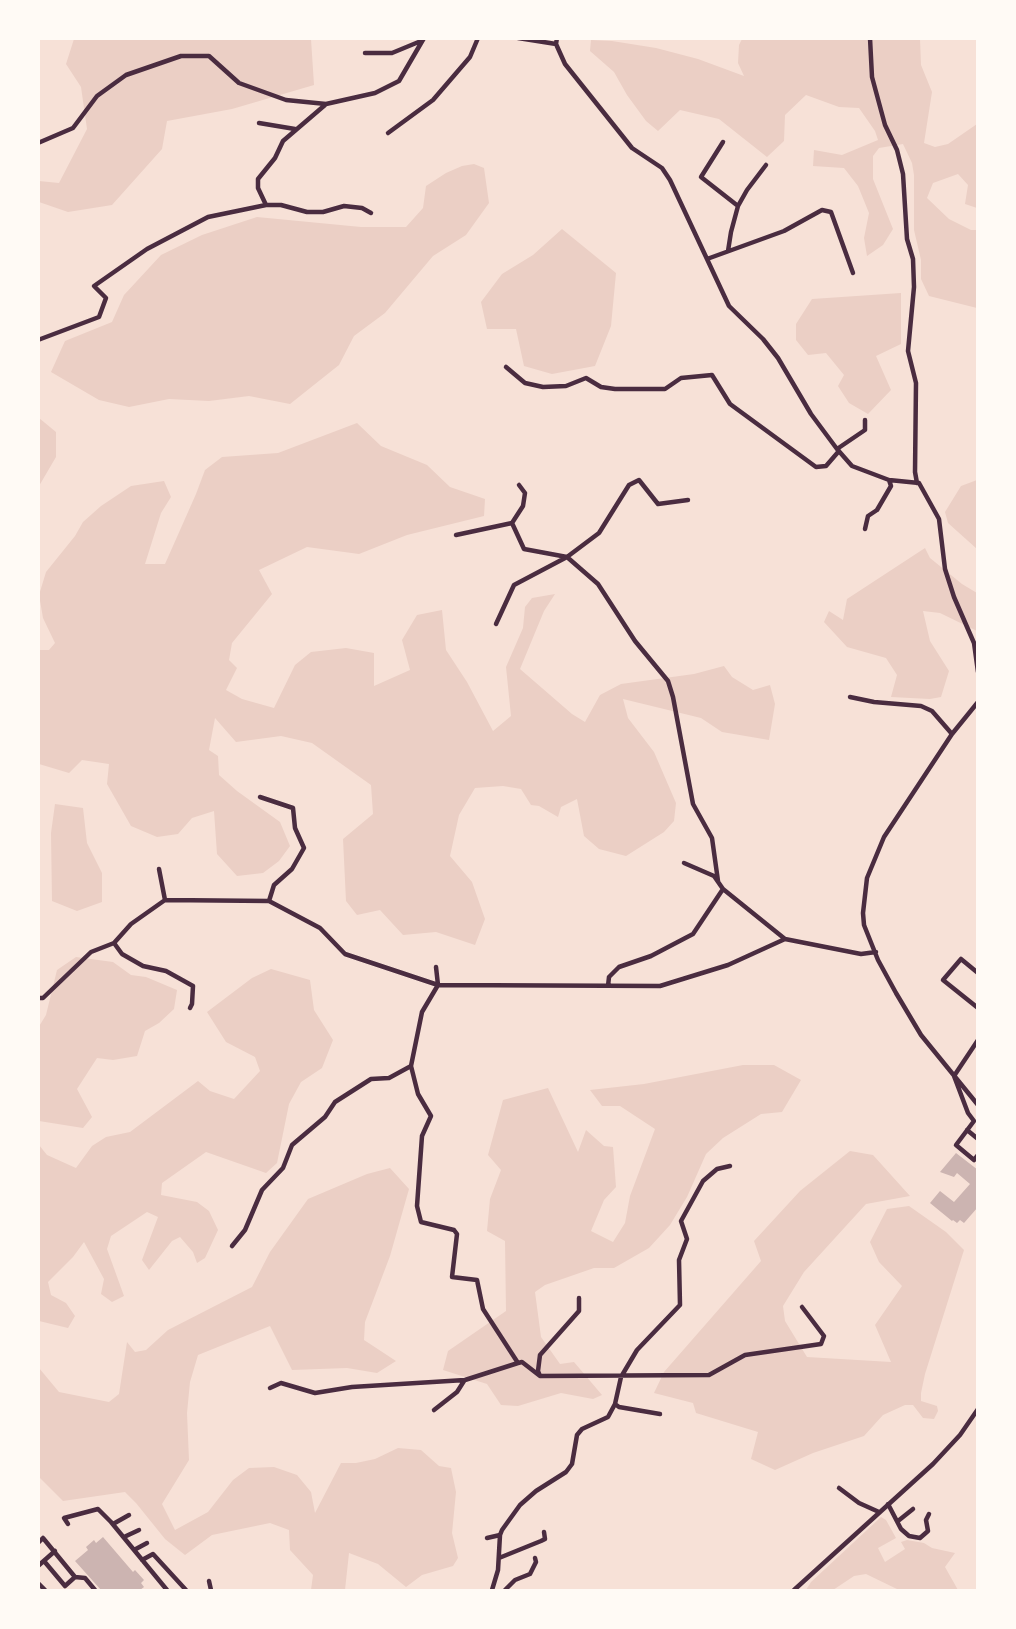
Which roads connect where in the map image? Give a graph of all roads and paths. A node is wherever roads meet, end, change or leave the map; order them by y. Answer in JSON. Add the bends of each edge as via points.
{"nodes":[{"id":1,"x":478,"y":38,"type":"edge"},
{"id":2,"x":518,"y":38,"type":"edge"},
{"id":3,"x":870,"y":38,"type":"edge"},
{"id":4,"x":423,"y":39,"type":"edge"},
{"id":5,"x":557,"y":41,"type":"edge"},
{"id":6,"x":365,"y":53,"type":"dead end"},
{"id":7,"x":326,"y":104,"type":"junction"},
{"id":8,"x":259,"y":123,"type":"dead end"},
{"id":9,"x":296,"y":129,"type":"junction"},
{"id":10,"x":388,"y":133,"type":"dead end"},
{"id":11,"x":723,"y":142,"type":"dead end"},
{"id":12,"x":38,"y":143,"type":"edge"},
{"id":13,"x":766,"y":165,"type":"dead end"},
{"id":14,"x":266,"y":205,"type":"junction"},
{"id":15,"x":738,"y":206,"type":"junction"},
{"id":16,"x":371,"y":213,"type":"dead end"},
{"id":17,"x":728,"y":251,"type":"junction"},
{"id":18,"x":707,"y":259,"type":"junction"},
{"id":19,"x":853,"y":274,"type":"dead end"},
{"id":20,"x":38,"y":340,"type":"edge"},
{"id":21,"x":506,"y":367,"type":"dead end"},
{"id":22,"x":865,"y":420,"type":"dead end"},
{"id":23,"x":838,"y":450,"type":"junction"},
{"id":24,"x":889,"y":480,"type":"junction"},
{"id":25,"x":917,"y":483,"type":"junction"},
{"id":26,"x":519,"y":485,"type":"dead end"},
{"id":27,"x":688,"y":500,"type":"dead end"},
{"id":28,"x":512,"y":523,"type":"junction"},
{"id":29,"x":865,"y":529,"type":"dead end"},
{"id":30,"x":456,"y":535,"type":"dead end"},
{"id":31,"x":567,"y":557,"type":"junction"},
{"id":32,"x":496,"y":624,"type":"dead end"},
{"id":33,"x":978,"y":672,"type":"edge"},
{"id":34,"x":850,"y":697,"type":"dead end"},
{"id":35,"x":978,"y":702,"type":"edge"},
{"id":36,"x":952,"y":734,"type":"junction"},
{"id":37,"x":260,"y":797,"type":"dead end"},
{"id":38,"x":684,"y":863,"type":"dead end"},
{"id":39,"x":159,"y":869,"type":"dead end"},
{"id":40,"x":719,"y":881,"type":"junction"},
{"id":41,"x":723,"y":889,"type":"junction"},
{"id":42,"x":165,"y":900,"type":"junction"},
{"id":43,"x":269,"y":901,"type":"junction"},
{"id":44,"x":785,"y":939,"type":"junction"},
{"id":45,"x":114,"y":943,"type":"junction"},
{"id":46,"x":876,"y":952,"type":"junction"},
{"id":47,"x":436,"y":967,"type":"dead end"},
{"id":48,"x":978,"y":973,"type":"edge"},
{"id":49,"x":438,"y":985,"type":"junction"},
{"id":50,"x":608,"y":986,"type":"junction"},
{"id":51,"x":38,"y":998,"type":"edge"},
{"id":52,"x":190,"y":1008,"type":"dead end"},
{"id":53,"x":978,"y":1008,"type":"edge"},
{"id":54,"x":977,"y":1040,"type":"edge"},
{"id":55,"x":411,"y":1066,"type":"junction"},
{"id":56,"x":954,"y":1076,"type":"junction"},
{"id":57,"x":978,"y":1105,"type":"edge"},
{"id":58,"x":976,"y":1123,"type":"edge"},
{"id":59,"x":967,"y":1130,"type":"junction"},
{"id":60,"x":978,"y":1139,"type":"edge"},
{"id":61,"x":978,"y":1155,"type":"edge"},
{"id":62,"x":730,"y":1166,"type":"dead end"},
{"id":63,"x":232,"y":1246,"type":"dead end"},
{"id":64,"x":579,"y":1298,"type":"dead end"},
{"id":65,"x":802,"y":1307,"type":"dead end"},
{"id":66,"x":518,"y":1363,"type":"junction"},
{"id":67,"x":540,"y":1376,"type":"junction"},
{"id":68,"x":621,"y":1377,"type":"junction"},
{"id":69,"x":465,"y":1380,"type":"junction"},
{"id":70,"x":271,"y":1388,"type":"dead end"},
{"id":71,"x":615,"y":1405,"type":"junction"},
{"id":72,"x":978,"y":1409,"type":"edge"},
{"id":73,"x":434,"y":1410,"type":"dead end"},
{"id":74,"x":660,"y":1414,"type":"dead end"},
{"id":75,"x":975,"y":1418,"type":"edge"},
{"id":76,"x":839,"y":1488,"type":"dead end"},
{"id":77,"x":888,"y":1504,"type":"junction"},
{"id":78,"x":913,"y":1509,"type":"dead end"},
{"id":79,"x":879,"y":1512,"type":"junction"},
{"id":80,"x":929,"y":1514,"type":"dead end"},
{"id":81,"x":130,"y":1515,"type":"dead end"},
{"id":82,"x":898,"y":1521,"type":"junction"},
{"id":83,"x":68,"y":1524,"type":"dead end"},
{"id":84,"x":113,"y":1524,"type":"junction"},
{"id":85,"x":139,"y":1530,"type":"dead end"},
{"id":86,"x":544,"y":1532,"type":"dead end"},
{"id":87,"x":500,"y":1535,"type":"junction"},
{"id":88,"x":124,"y":1537,"type":"junction"},
{"id":89,"x":487,"y":1538,"type":"dead end"},
{"id":90,"x":38,"y":1542,"type":"edge"},
{"id":91,"x":148,"y":1543,"type":"dead end"},
{"id":92,"x":134,"y":1550,"type":"junction"},
{"id":93,"x":55,"y":1551,"type":"junction"},
{"id":94,"x":499,"y":1558,"type":"junction"},
{"id":95,"x":534,"y":1558,"type":"dead end"},
{"id":96,"x":142,"y":1560,"type":"junction"},
{"id":97,"x":44,"y":1561,"type":"junction"},
{"id":98,"x":38,"y":1566,"type":"edge"},
{"id":99,"x":75,"y":1577,"type":"junction"},
{"id":100,"x":209,"y":1581,"type":"dead end"},
{"id":101,"x":38,"y":1583,"type":"edge"},
{"id":102,"x":45,"y":1591,"type":"edge"},
{"id":103,"x":95,"y":1591,"type":"edge"},
{"id":104,"x":167,"y":1591,"type":"edge"},
{"id":105,"x":186,"y":1591,"type":"edge"},
{"id":106,"x":211,"y":1591,"type":"edge"},
{"id":107,"x":492,"y":1591,"type":"edge"},
{"id":108,"x":505,"y":1591,"type":"edge"},
{"id":109,"x":794,"y":1591,"type":"edge"}],
"edges":[{"from":1,"to":10,"type":"street","via":[[470,57],[433,100]]},
{"from":2,"to":5,"type":"street"},
{"from":3,"to":25,"type":"street","via":[[872,78],[903,174],[907,239],[913,259],[908,351],[916,383]]},
{"from":4,"to":6,"type":"street","via":[[392,53]]},
{"from":4,"to":7,"type":"street","via":[[399,81],[375,93]]},
{"from":5,"to":18,"type":"street","via":[[565,64],[632,148],[662,168]]},
{"from":7,"to":9,"type":"street"},
{"from":7,"to":12,"type":"street","via":[[286,100],[239,83],[209,56],[181,56],[127,75],[97,96],[73,128]]},
{"from":8,"to":9,"type":"street"},
{"from":9,"to":14,"type":"street","via":[[258,179]]},
{"from":11,"to":15,"type":"street","via":[[701,177]]},
{"from":13,"to":15,"type":"street"},
{"from":14,"to":16,"type":"street","via":[[307,212],[344,206]]},
{"from":14,"to":20,"type":"street","via":[[208,217],[147,249],[93,286],[106,298],[99,317]]},
{"from":15,"to":17,"type":"street"},
{"from":17,"to":18,"type":"street"},
{"from":17,"to":19,"type":"street","via":[[784,231],[822,210],[831,212]]},
{"from":18,"to":23,"type":"street","via":[[729,306],[778,358]]},
{"from":21,"to":23,"type":"street","via":[[525,383],[542,387],[566,386],[586,378],[615,389],[666,388],[681,378],[712,375],[730,404],[816,467],[826,466]]},
{"from":22,"to":23,"type":"street","via":[[865,430]]},
{"from":23,"to":24,"type":"street","via":[[852,466]]},
{"from":24,"to":25,"type":"street"},
{"from":24,"to":29,"type":"street","via":[[891,486]]},
{"from":25,"to":33,"type":"street","via":[[939,519],[945,569],[974,643]]},
{"from":26,"to":28,"type":"street","via":[[525,493],[523,506]]},
{"from":27,"to":31,"type":"street","via":[[658,504],[639,480],[629,485],[600,533]]},
{"from":28,"to":30,"type":"street"},
{"from":28,"to":31,"type":"street","via":[[524,549]]},
{"from":31,"to":32,"type":"street","via":[[514,585]]},
{"from":31,"to":40,"type":"street","via":[[598,584],[668,681],[693,804],[712,838]]},
{"from":34,"to":36,"type":"street","via":[[921,706],[932,711]]},
{"from":35,"to":36,"type":"street"},
{"from":36,"to":46,"type":"street","via":[[884,836],[871,867],[863,913]]},
{"from":37,"to":43,"type":"street","via":[[293,808],[304,848],[292,869],[274,885]]},
{"from":38,"to":40,"type":"street"},
{"from":39,"to":42,"type":"street"},
{"from":40,"to":41,"type":"street"},
{"from":41,"to":44,"type":"street"},
{"from":41,"to":50,"type":"street","via":[[693,934],[619,967],[609,977]]},
{"from":42,"to":43,"type":"street"},
{"from":42,"to":45,"type":"street","via":[[131,924]]},
{"from":43,"to":49,"type":"street","via":[[320,928],[345,954]]},
{"from":44,"to":46,"type":"street","via":[[861,954]]},
{"from":44,"to":50,"type":"street","via":[[728,965],[660,986]]},
{"from":45,"to":51,"type":"street","via":[[91,952]]},
{"from":45,"to":52,"type":"street","via":[[122,954],[143,966],[166,971],[193,986]]},
{"from":46,"to":56,"type":"street","via":[[921,1035]]},
{"from":47,"to":49,"type":"street"},
{"from":48,"to":53,"type":"street","via":[[961,959],[943,980]]},
{"from":49,"to":50,"type":"street"},
{"from":49,"to":55,"type":"street","via":[[422,1012]]},
{"from":54,"to":56,"type":"street"},
{"from":55,"to":63,"type":"street","via":[[389,1078],[371,1079],[335,1102],[325,1117],[292,1145],[283,1168],[262,1190],[245,1230]]},
{"from":55,"to":66,"type":"street","via":[[418,1094],[431,1116],[422,1136],[416,1206],[421,1222],[457,1234],[452,1277],[477,1280],[483,1309]]},
{"from":56,"to":57,"type":"street"},
{"from":56,"to":58,"type":"street"},
{"from":58,"to":59,"type":"street"},
{"from":59,"to":60,"type":"street"},
{"from":59,"to":61,"type":"street","via":[[956,1145],[974,1160]]},
{"from":62,"to":68,"type":"street","via":[[717,1169],[703,1181],[681,1221],[687,1239],[680,1260],[680,1306],[637,1350]]},
{"from":64,"to":67,"type":"street","via":[[579,1311],[540,1354]]},
{"from":65,"to":68,"type":"street","via":[[824,1336],[821,1344],[745,1355],[709,1375]]},
{"from":66,"to":67,"type":"street"},
{"from":66,"to":69,"type":"street"},
{"from":67,"to":68,"type":"street"},
{"from":68,"to":71,"type":"street"},
{"from":69,"to":70,"type":"street","via":[[352,1387],[315,1394],[281,1383]]},
{"from":69,"to":73,"type":"street"},
{"from":71,"to":74,"type":"street"},
{"from":71,"to":87,"type":"street","via":[[608,1417],[582,1429],[566,1472],[520,1505]]},
{"from":72,"to":75,"type":"street"},
{"from":75,"to":77,"type":"street"},
{"from":76,"to":79,"type":"street"},
{"from":77,"to":79,"type":"street"},
{"from":77,"to":82,"type":"street"},
{"from":78,"to":82,"type":"street"},
{"from":79,"to":109,"type":"street"},
{"from":80,"to":82,"type":"street","via":[[928,1531],[920,1538],[909,1536]]},
{"from":81,"to":84,"type":"street"},
{"from":83,"to":84,"type":"street","via":[[64,1518],[98,1509]]},
{"from":84,"to":88,"type":"street"},
{"from":85,"to":88,"type":"street"},
{"from":86,"to":94,"type":"street","via":[[545,1539]]},
{"from":87,"to":89,"type":"street"},
{"from":87,"to":94,"type":"street"},
{"from":88,"to":92,"type":"street"},
{"from":90,"to":93,"type":"street","via":[[43,1538]]},
{"from":91,"to":92,"type":"street"},
{"from":92,"to":96,"type":"street"},
{"from":93,"to":97,"type":"street"},
{"from":93,"to":99,"type":"street"},
{"from":94,"to":107,"type":"street"},
{"from":95,"to":108,"type":"street","via":[[530,1574]]},
{"from":96,"to":104,"type":"street"},
{"from":96,"to":105,"type":"street","via":[[153,1554]]},
{"from":97,"to":98,"type":"street"},
{"from":97,"to":99,"type":"street","via":[[65,1586]]},
{"from":99,"to":103,"type":"street","via":[[85,1578]]},
{"from":100,"to":106,"type":"street"},
{"from":101,"to":102,"type":"street"}]}
